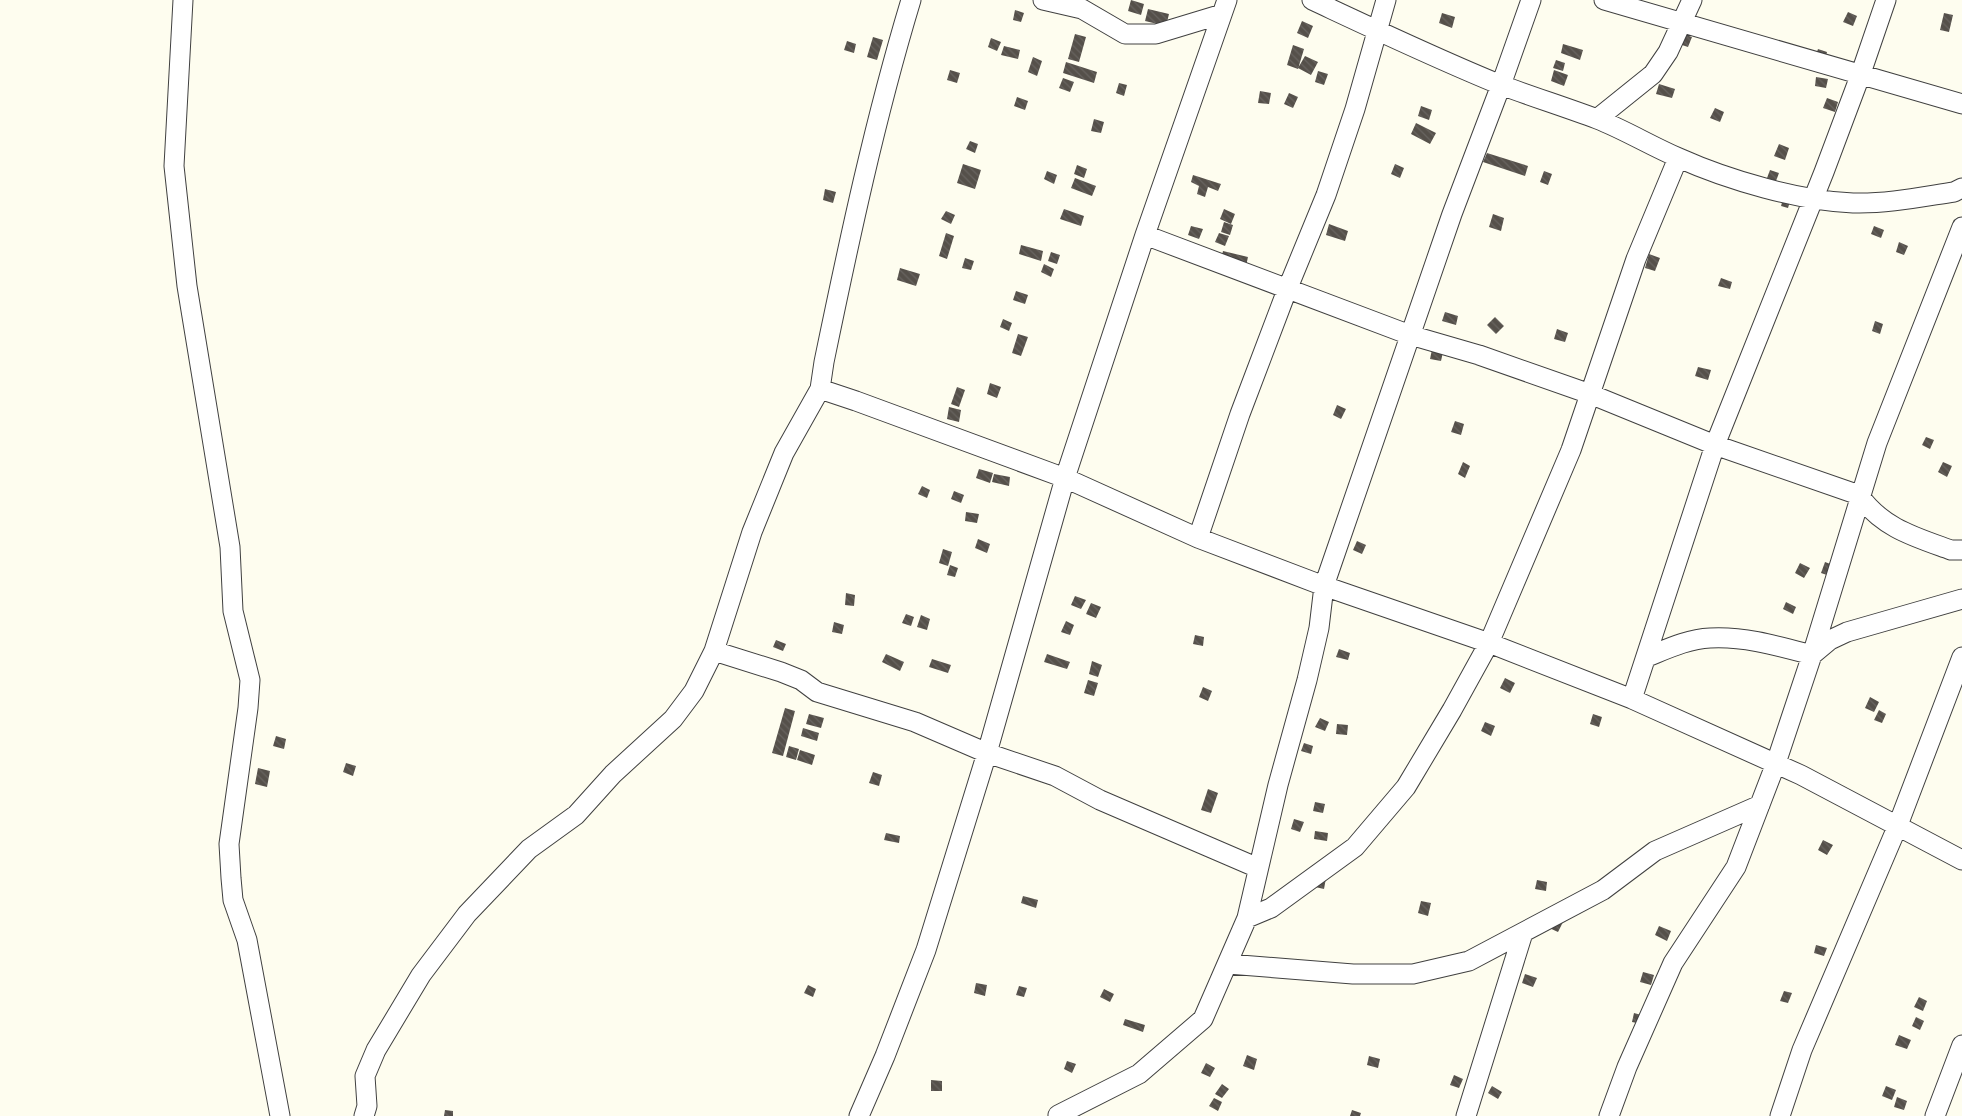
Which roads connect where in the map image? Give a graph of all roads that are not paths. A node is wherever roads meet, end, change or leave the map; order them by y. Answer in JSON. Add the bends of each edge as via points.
{"nodes":[{"id":1,"x":183,"y":0,"type":"edge"},
{"id":2,"x":911,"y":0,"type":"edge"},
{"id":3,"x":1043,"y":0,"type":"edge"},
{"id":4,"x":1312,"y":0,"type":"edge"},
{"id":5,"x":1386,"y":0,"type":"edge"},
{"id":6,"x":1531,"y":0,"type":"edge"},
{"id":7,"x":1604,"y":0,"type":"edge"},
{"id":8,"x":1692,"y":0,"type":"edge"},
{"id":9,"x":1886,"y":0,"type":"edge"},
{"id":10,"x":1083,"y":4,"type":"edge"},
{"id":11,"x":1224,"y":7,"type":"edge"},
{"id":12,"x":1683,"y":23,"type":"junction"},
{"id":13,"x":1378,"y":31,"type":"junction"},
{"id":14,"x":1860,"y":76,"type":"junction"},
{"id":15,"x":1501,"y":85,"type":"junction"},
{"id":16,"x":1962,"y":104,"type":"edge"},
{"id":17,"x":1597,"y":119,"type":"junction"},
{"id":18,"x":1678,"y":158,"type":"junction"},
{"id":19,"x":1962,"y":188,"type":"edge"},
{"id":20,"x":1814,"y":198,"type":"junction"},
{"id":21,"x":1962,"y":227,"type":"edge"},
{"id":22,"x":1145,"y":235,"type":"junction"},
{"id":23,"x":1287,"y":290,"type":"junction"},
{"id":24,"x":1410,"y":335,"type":"junction"},
{"id":25,"x":820,"y":389,"type":"junction"},
{"id":26,"x":1590,"y":394,"type":"junction"},
{"id":27,"x":1715,"y":445,"type":"junction"},
{"id":28,"x":1065,"y":478,"type":"junction"},
{"id":29,"x":1859,"y":495,"type":"junction"},
{"id":30,"x":1198,"y":538,"type":"junction"},
{"id":31,"x":1962,"y":550,"type":"edge"},
{"id":32,"x":1324,"y":586,"type":"junction"},
{"id":33,"x":1962,"y":599,"type":"edge"},
{"id":34,"x":1489,"y":642,"type":"junction"},
{"id":35,"x":714,"y":651,"type":"junction"},
{"id":36,"x":1812,"y":655,"type":"junction"},
{"id":37,"x":1962,"y":656,"type":"edge"},
{"id":38,"x":1647,"y":657,"type":"junction"},
{"id":39,"x":1632,"y":699,"type":"junction"},
{"id":40,"x":987,"y":753,"type":"junction"},
{"id":41,"x":1776,"y":763,"type":"junction"},
{"id":42,"x":1760,"y":805,"type":"junction"},
{"id":43,"x":1898,"y":826,"type":"junction"},
{"id":44,"x":1962,"y":860,"type":"edge"},
{"id":45,"x":1258,"y":868,"type":"junction"},
{"id":46,"x":1247,"y":918,"type":"junction"},
{"id":47,"x":1524,"y":933,"type":"junction"},
{"id":48,"x":1228,"y":964,"type":"junction"},
{"id":49,"x":1962,"y":1045,"type":"edge"},
{"id":50,"x":280,"y":1116,"type":"edge"},
{"id":51,"x":364,"y":1116,"type":"edge"},
{"id":52,"x":859,"y":1116,"type":"edge"},
{"id":53,"x":1056,"y":1116,"type":"edge"},
{"id":54,"x":1466,"y":1116,"type":"edge"},
{"id":55,"x":1609,"y":1116,"type":"edge"},
{"id":56,"x":1780,"y":1116,"type":"edge"},
{"id":57,"x":1935,"y":1116,"type":"edge"}],
"edges":[{"from":1,"to":50,"type":"street","via":[[174,166],[188,286],[230,548],[233,611],[250,680],[229,844],[231,878],[233,900],[247,940]]},
{"from":2,"to":25,"type":"street","via":[[858,198]]},
{"from":3,"to":10,"type":"street"},
{"from":4,"to":13,"type":"street"},
{"from":5,"to":13,"type":"street"},
{"from":6,"to":15,"type":"street"},
{"from":7,"to":12,"type":"street"},
{"from":8,"to":12,"type":"street"},
{"from":9,"to":14,"type":"street"},
{"from":10,"to":11,"type":"street","via":[[1125,34],[1156,34]]},
{"from":11,"to":22,"type":"street"},
{"from":12,"to":14,"type":"street"},
{"from":12,"to":17,"type":"street","via":[[1653,74]]},
{"from":13,"to":15,"type":"street"},
{"from":13,"to":23,"type":"street","via":[[1326,195]]},
{"from":14,"to":16,"type":"street"},
{"from":14,"to":20,"type":"street"},
{"from":15,"to":17,"type":"street"},
{"from":15,"to":24,"type":"street"},
{"from":17,"to":18,"type":"street"},
{"from":18,"to":20,"type":"street","via":[[1721,175]]},
{"from":18,"to":26,"type":"street","via":[[1636,260]]},
{"from":19,"to":20,"type":"street","via":[[1886,202],[1852,203]]},
{"from":20,"to":27,"type":"street"},
{"from":21,"to":29,"type":"street","via":[[1876,443]]},
{"from":22,"to":23,"type":"street"},
{"from":22,"to":28,"type":"street"},
{"from":23,"to":24,"type":"street"},
{"from":23,"to":30,"type":"street"},
{"from":24,"to":26,"type":"street"},
{"from":24,"to":32,"type":"street"},
{"from":25,"to":28,"type":"street"},
{"from":25,"to":35,"type":"street","via":[[784,454],[752,532]]},
{"from":26,"to":27,"type":"street"},
{"from":26,"to":34,"type":"street","via":[[1571,450]]},
{"from":27,"to":29,"type":"street"},
{"from":27,"to":38,"type":"street"},
{"from":28,"to":30,"type":"street"},
{"from":28,"to":40,"type":"street"},
{"from":29,"to":31,"type":"street","via":[[1868,508],[1888,525],[1951,550]]},
{"from":29,"to":36,"type":"street"},
{"from":30,"to":32,"type":"street"},
{"from":32,"to":34,"type":"street"},
{"from":32,"to":45,"type":"street","via":[[1319,628],[1307,680]]},
{"from":33,"to":36,"type":"street","via":[[1847,632],[1830,640]]},
{"from":34,"to":39,"type":"street"},
{"from":34,"to":46,"type":"street","via":[[1406,787],[1355,847],[1271,908]]},
{"from":35,"to":40,"type":"street","via":[[801,680],[817,692],[915,722]]},
{"from":35,"to":51,"type":"street","via":[[694,691],[673,719],[613,774],[576,815],[529,848],[461,922],[421,975],[376,1050],[365,1076],[367,1106]]},
{"from":36,"to":38,"type":"street","via":[[1756,640],[1709,638],[1676,645]]},
{"from":36,"to":41,"type":"street"},
{"from":37,"to":43,"type":"street"},
{"from":38,"to":39,"type":"street"},
{"from":39,"to":41,"type":"street"},
{"from":40,"to":45,"type":"street","via":[[1055,776],[1100,800]]},
{"from":40,"to":52,"type":"street","via":[[926,950]]},
{"from":41,"to":42,"type":"street"},
{"from":41,"to":43,"type":"street"},
{"from":42,"to":47,"type":"street","via":[[1655,851],[1603,890]]},
{"from":42,"to":55,"type":"street","via":[[1736,867],[1673,963]]},
{"from":43,"to":44,"type":"street"},
{"from":43,"to":56,"type":"street","via":[[1802,1050]]},
{"from":45,"to":46,"type":"street"},
{"from":46,"to":48,"type":"street"},
{"from":47,"to":48,"type":"street","via":[[1468,961],[1413,974],[1353,974]]},
{"from":47,"to":54,"type":"street"},
{"from":48,"to":53,"type":"street","via":[[1203,1019],[1186,1035],[1139,1074]]},
{"from":49,"to":57,"type":"street"}]}
